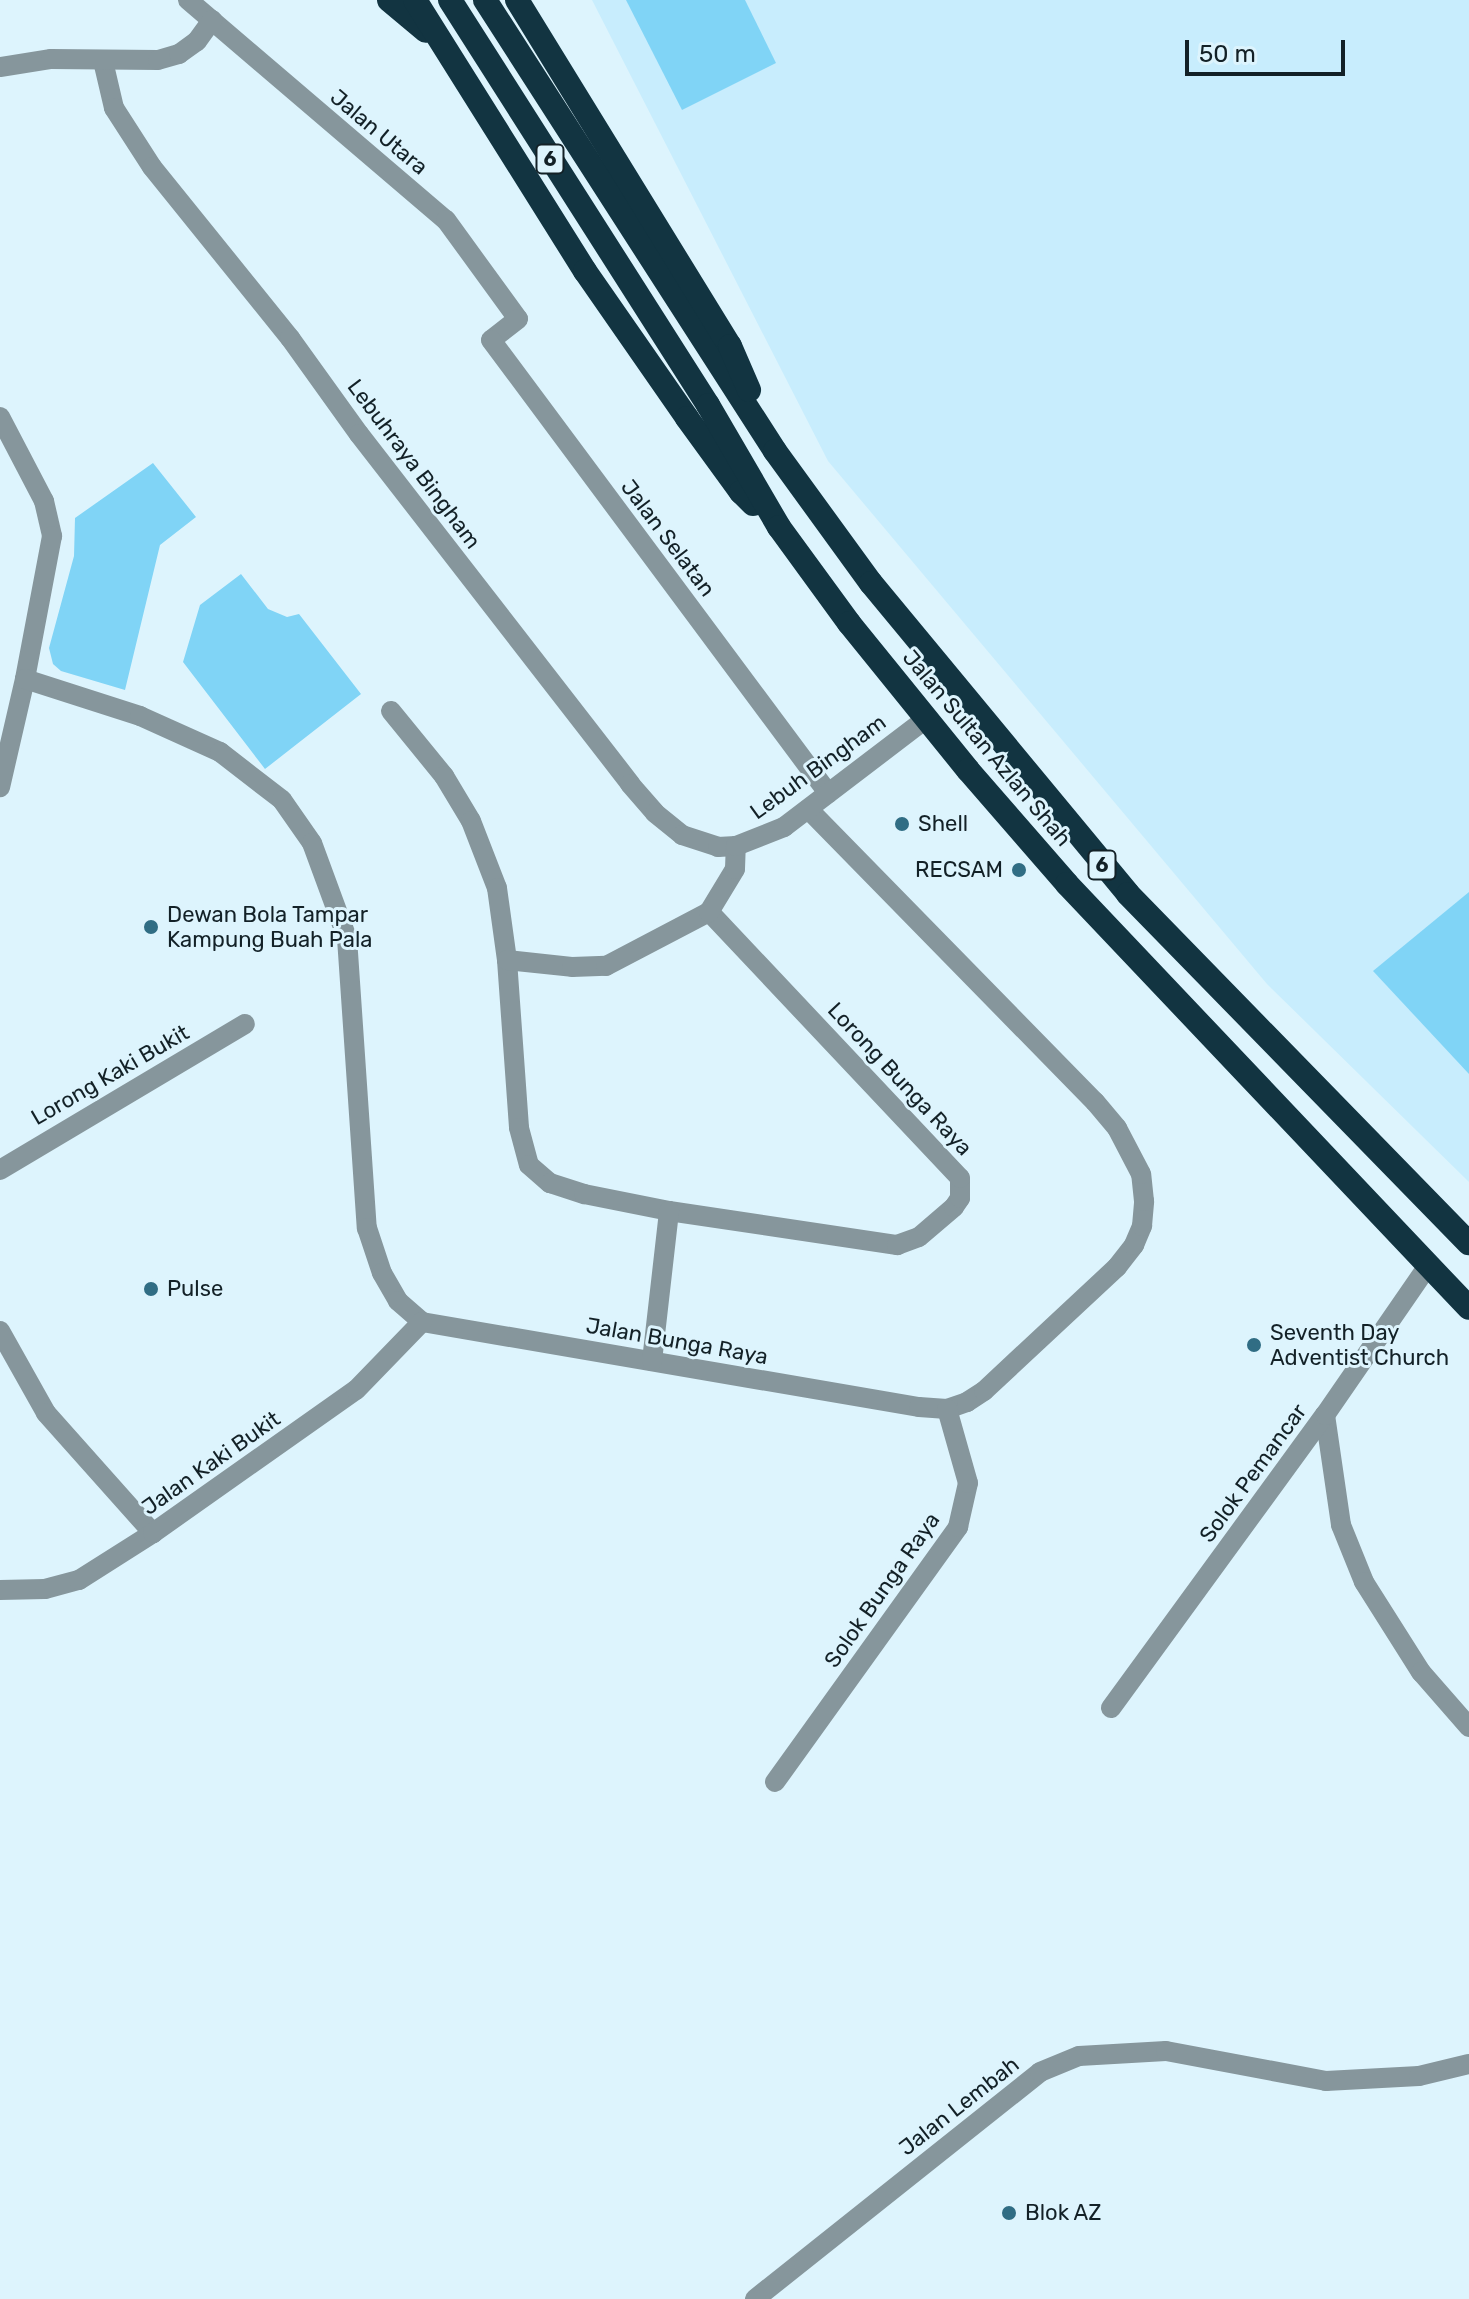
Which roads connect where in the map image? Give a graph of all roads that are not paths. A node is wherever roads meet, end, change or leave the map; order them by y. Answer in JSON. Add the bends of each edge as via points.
{"nodes":[{"id":1,"x":188,"y":0,"type":"edge"},
{"id":2,"x":389,"y":0,"type":"edge"},
{"id":3,"x":415,"y":0,"type":"edge"},
{"id":4,"x":429,"y":0,"type":"edge"},
{"id":5,"x":450,"y":0,"type":"edge"},
{"id":6,"x":485,"y":0,"type":"edge"},
{"id":7,"x":517,"y":0,"type":"edge"},
{"id":8,"x":212,"y":20,"type":"junction"},
{"id":9,"x":443,"y":45,"type":"junction"},
{"id":10,"x":103,"y":61,"type":"junction"},
{"id":11,"x":0,"y":67,"type":"edge"},
{"id":12,"x":518,"y":319,"type":"joint"},
{"id":13,"x":0,"y":417,"type":"edge"},
{"id":14,"x":775,"y":451,"type":"junction"},
{"id":15,"x":779,"y":527,"type":"junction"},
{"id":16,"x":25,"y":679,"type":"junction"},
{"id":17,"x":391,"y":711,"type":"dead end"},
{"id":18,"x":926,"y":719,"type":"junction"},
{"id":19,"x":0,"y":787,"type":"edge"},
{"id":20,"x":828,"y":793,"type":"junction"},
{"id":21,"x":808,"y":809,"type":"junction"},
{"id":22,"x":736,"y":846,"type":"junction"},
{"id":23,"x":709,"y":912,"type":"junction"},
{"id":24,"x":507,"y":960,"type":"junction"},
{"id":25,"x":245,"y":1024,"type":"dead end"},
{"id":26,"x":0,"y":1170,"type":"edge"},
{"id":27,"x":669,"y":1211,"type":"junction"},
{"id":28,"x":1469,"y":1243,"type":"edge"},
{"id":29,"x":1429,"y":1264,"type":"junction"},
{"id":30,"x":1469,"y":1308,"type":"edge"},
{"id":31,"x":422,"y":1322,"type":"junction"},
{"id":32,"x":0,"y":1331,"type":"edge"},
{"id":33,"x":652,"y":1361,"type":"junction"},
{"id":34,"x":947,"y":1409,"type":"junction"},
{"id":35,"x":1325,"y":1415,"type":"junction"},
{"id":36,"x":153,"y":1533,"type":"junction"},
{"id":37,"x":0,"y":1590,"type":"edge"},
{"id":38,"x":1111,"y":1708,"type":"dead end"},
{"id":39,"x":1469,"y":1727,"type":"edge"},
{"id":40,"x":775,"y":1782,"type":"dead end"},
{"id":41,"x":1469,"y":2064,"type":"edge"},
{"id":42,"x":755,"y":2299,"type":"edge"}],
"edges":[{"from":1,"to":8,"type":"street","name":"Jalan Utara"},
{"from":2,"to":9,"type":"highway"},
{"from":3,"to":9,"type":"highway"},
{"from":4,"to":9,"type":"highway"},
{"from":5,"to":15,"type":"highway","name":"Jalan Sultan Azlan Shah","number":"6"},
{"from":6,"to":14,"type":"highway","name":"Jalan Sultan Azlan Shah","number":"6"},
{"from":7,"to":14,"type":"highway","via":[[730,346]]},
{"from":8,"to":10,"type":"street","via":[[179,54],[158,60]]},
{"from":8,"to":12,"type":"street","name":"Jalan Utara","via":[[446,220]]},
{"from":9,"to":15,"type":"highway","via":[[585,271],[687,418],[741,492]]},
{"from":10,"to":11,"type":"street","via":[[51,59]]},
{"from":10,"to":22,"type":"street","name":"Lebuhraya Bingham","via":[[114,108],[144,155],[630,784],[682,835],[718,847]]},
{"from":12,"to":20,"type":"street","name":"Jalan Selatan","via":[[491,340]]},
{"from":13,"to":16,"type":"street","via":[[44,501],[52,536]]},
{"from":14,"to":28,"type":"highway","name":"Jalan Sultan Azlan Shah","number":"6","via":[[871,583],[1083,843]]},
{"from":15,"to":18,"type":"highway","name":"Jalan Sultan Azlan Shah","number":"6"},
{"from":16,"to":19,"type":"street"},
{"from":16,"to":31,"type":"street","via":[[140,716],[220,752],[282,800],[312,843],[347,938],[367,1228],[398,1301]]},
{"from":17,"to":24,"type":"street","name":"Lorong Bunga Raya","via":[[444,776],[471,821],[497,888]]},
{"from":18,"to":20,"type":"street","name":"Lebuh Bingham"},
{"from":18,"to":29,"type":"highway","name":"Jalan Sultan Azlan Shah","number":"6","via":[[1132,955]]},
{"from":20,"to":21,"type":"street","name":"Lebuh Bingham"},
{"from":21,"to":22,"type":"street","name":"Lebuh Bingham","via":[[784,827]]},
{"from":21,"to":34,"type":"street","via":[[1095,1102],[1117,1128],[1141,1174],[1142,1226],[1117,1267],[984,1391]]},
{"from":22,"to":23,"type":"street","name":"Lebuh Bingham","via":[[735,869]]},
{"from":23,"to":24,"type":"street","via":[[606,966]]},
{"from":23,"to":27,"type":"street","name":"Lorong Bunga Raya","via":[[955,1171],[963,1186],[954,1207],[919,1237],[897,1245]]},
{"from":24,"to":27,"type":"street","name":"Lorong Bunga Raya","via":[[519,1128],[529,1165],[550,1183]]},
{"from":25,"to":26,"type":"street","name":"Lorong Kaki Bukit"},
{"from":27,"to":33,"type":"street"},
{"from":29,"to":30,"type":"highway","name":"Jalan Sultan Azlan Shah","number":"6"},
{"from":29,"to":35,"type":"street","name":"Solok Pemancar"},
{"from":31,"to":33,"type":"street","name":"Jalan Bunga Raya"},
{"from":31,"to":36,"type":"street","name":"Jalan Kaki Bukit","via":[[356,1390]]},
{"from":32,"to":36,"type":"street","via":[[46,1413]]},
{"from":33,"to":34,"type":"street","name":"Jalan Bunga Raya"},
{"from":34,"to":40,"type":"street","name":"Solok Bunga Raya","via":[[968,1483],[958,1527]]},
{"from":35,"to":38,"type":"street","name":"Solok Pemancar"},
{"from":35,"to":39,"type":"street","via":[[1341,1525],[1364,1582],[1421,1672]]},
{"from":36,"to":37,"type":"street","name":"Jalan Kaki Bukit","via":[[79,1580],[45,1589]]},
{"from":41,"to":42,"type":"street","name":"Jalan Lembah","via":[[1419,2076],[1326,2081],[1166,2051],[1079,2056],[1040,2072]]}]}
